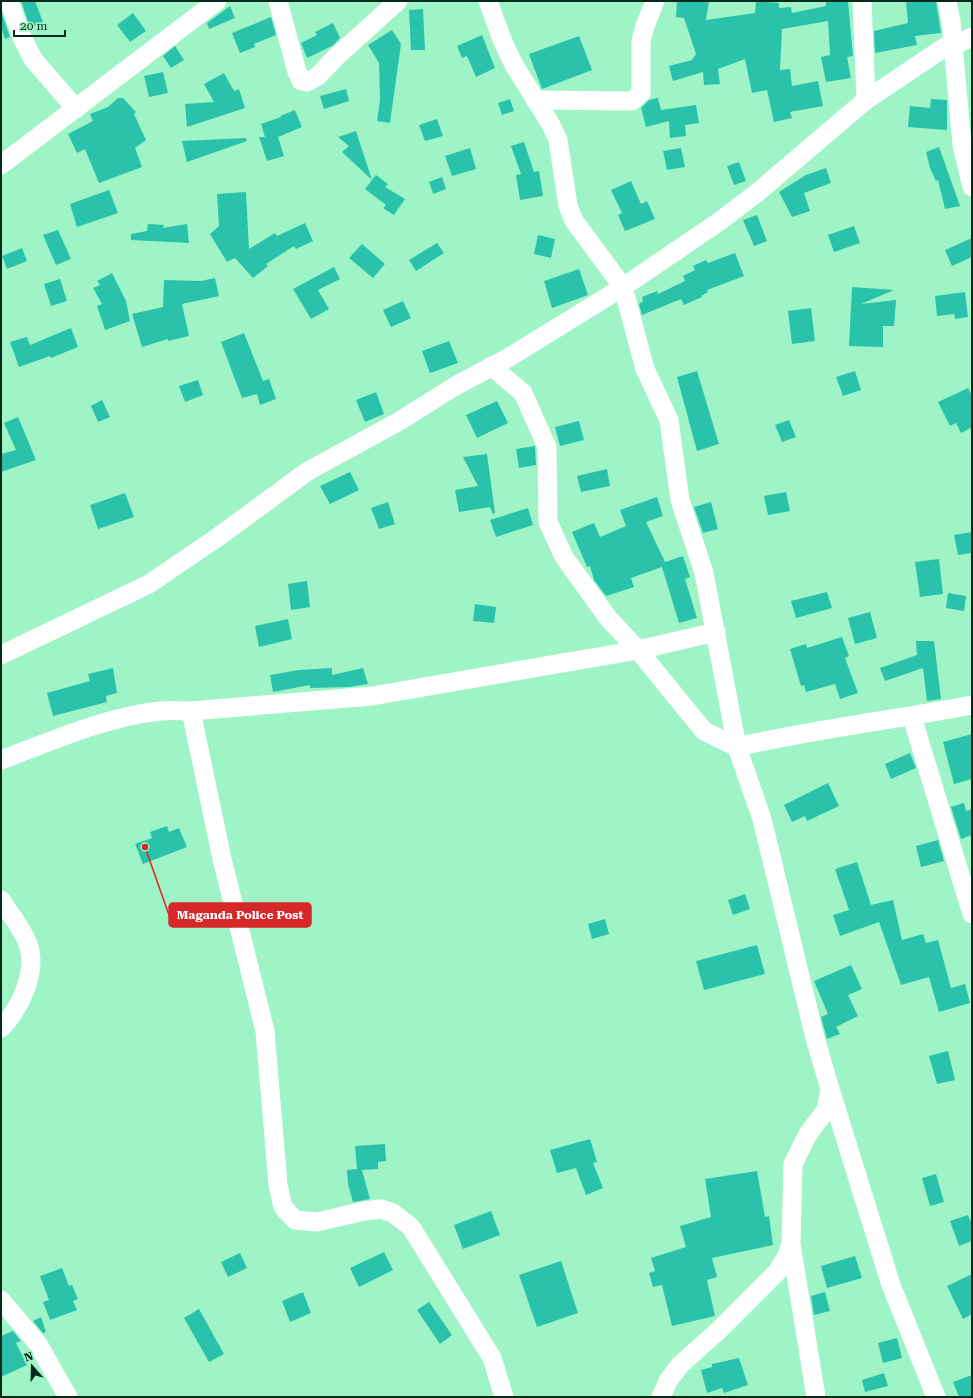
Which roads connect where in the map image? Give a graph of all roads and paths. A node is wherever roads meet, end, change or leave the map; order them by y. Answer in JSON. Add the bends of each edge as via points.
{"nodes":[{"id":1,"x":9,"y":1,"type":"edge"},
{"id":2,"x":217,"y":1,"type":"edge"},
{"id":3,"x":278,"y":1,"type":"edge"},
{"id":4,"x":398,"y":1,"type":"edge"},
{"id":5,"x":488,"y":1,"type":"edge"},
{"id":6,"x":655,"y":1,"type":"edge"},
{"id":7,"x":862,"y":1,"type":"edge"},
{"id":8,"x":947,"y":1,"type":"edge"},
{"id":9,"x":972,"y":37,"type":"edge"},
{"id":10,"x":952,"y":46,"type":"junction"},
{"id":11,"x":535,"y":100,"type":"junction"},
{"id":12,"x":866,"y":100,"type":"junction"},
{"id":13,"x":76,"y":109,"type":"junction"},
{"id":14,"x":969,"y":158,"type":"edge"},
{"id":15,"x":1,"y":165,"type":"edge"},
{"id":16,"x":972,"y":187,"type":"edge"},
{"id":17,"x":623,"y":287,"type":"junction"},
{"id":18,"x":491,"y":366,"type":"junction"},
{"id":19,"x":716,"y":632,"type":"junction"},
{"id":20,"x":638,"y":650,"type":"junction"},
{"id":21,"x":1,"y":655,"type":"edge"},
{"id":22,"x":972,"y":705,"type":"edge"},
{"id":23,"x":191,"y":711,"type":"junction"},
{"id":24,"x":912,"y":717,"type":"junction"},
{"id":25,"x":737,"y":747,"type":"junction"},
{"id":26,"x":1,"y":760,"type":"edge"},
{"id":27,"x":1,"y":900,"type":"edge"},
{"id":28,"x":972,"y":914,"type":"edge"},
{"id":29,"x":1,"y":1028,"type":"edge"},
{"id":30,"x":830,"y":1089,"type":"junction"},
{"id":31,"x":791,"y":1244,"type":"junction"},
{"id":32,"x":1,"y":1300,"type":"edge"},
{"id":33,"x":68,"y":1397,"type":"edge"},
{"id":34,"x":504,"y":1397,"type":"edge"},
{"id":35,"x":661,"y":1397,"type":"edge"},
{"id":36,"x":816,"y":1397,"type":"edge"},
{"id":37,"x":936,"y":1397,"type":"edge"}],
"edges":[{"from":1,"to":13,"type":"street","via":[[33,59]]},
{"from":2,"to":13,"type":"street"},
{"from":3,"to":4,"type":"street","via":[[297,72],[301,81],[307,82],[318,76]]},
{"from":5,"to":11,"type":"street","via":[[505,48]]},
{"from":6,"to":11,"type":"street","via":[[641,40],[641,92],[636,99]]},
{"from":7,"to":12,"type":"street"},
{"from":8,"to":10,"type":"street"},
{"from":9,"to":10,"type":"street"},
{"from":10,"to":12,"type":"street","via":[[944,47]]},
{"from":10,"to":14,"type":"street","via":[[957,99]]},
{"from":11,"to":17,"type":"street","via":[[558,140],[566,200],[574,220]]},
{"from":12,"to":17,"type":"street","via":[[758,192]]},
{"from":13,"to":15,"type":"street"},
{"from":14,"to":16,"type":"street"},
{"from":17,"to":18,"type":"street"},
{"from":17,"to":19,"type":"street","via":[[645,368],[670,420],[680,500],[704,573]]},
{"from":18,"to":20,"type":"street","via":[[522,393],[547,447],[548,522],[564,557],[608,618]]},
{"from":18,"to":21,"type":"street","via":[[396,423],[308,471],[149,584]]},
{"from":19,"to":20,"type":"street"},
{"from":19,"to":25,"type":"street"},
{"from":20,"to":23,"type":"street","via":[[372,696]]},
{"from":20,"to":25,"type":"street","via":[[704,731]]},
{"from":22,"to":24,"type":"street"},
{"from":23,"to":26,"type":"street","via":[[161,711],[121,719]]},
{"from":23,"to":34,"type":"street","via":[[222,859],[265,1031],[278,1185],[283,1206],[295,1220],[316,1222],[381,1209],[393,1213],[410,1227],[492,1358]]},
{"from":24,"to":25,"type":"street"},
{"from":24,"to":28,"type":"street"},
{"from":25,"to":30,"type":"street","via":[[762,819]]},
{"from":27,"to":29,"type":"street","via":[[29,946],[30,967],[26,991]]},
{"from":30,"to":31,"type":"street","via":[[826,1110],[808,1134],[793,1164]]},
{"from":30,"to":37,"type":"street","via":[[891,1285]]},
{"from":31,"to":35,"type":"street","via":[[777,1272],[680,1366],[668,1381]]},
{"from":31,"to":36,"type":"street"},
{"from":32,"to":33,"type":"street","via":[[38,1344]]}]}
